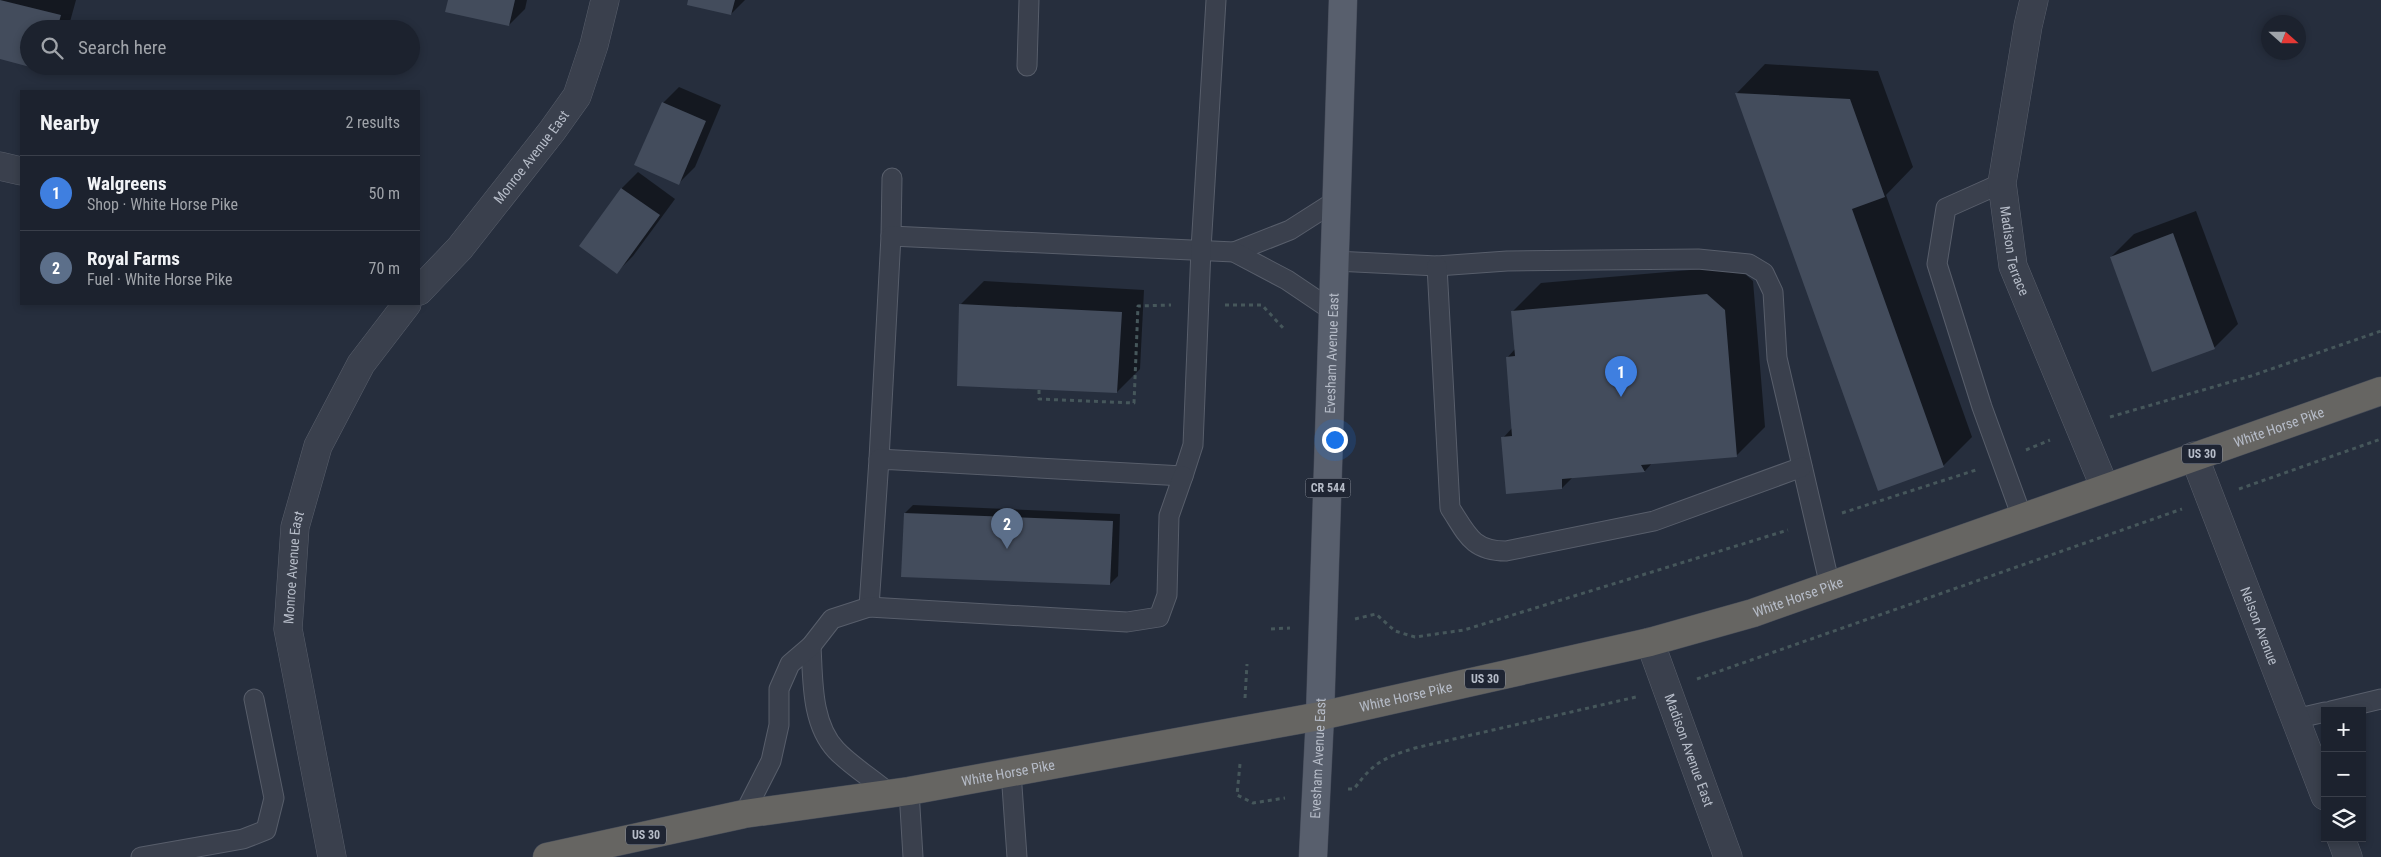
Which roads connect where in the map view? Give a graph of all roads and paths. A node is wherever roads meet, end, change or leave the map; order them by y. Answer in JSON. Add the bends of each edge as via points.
{"nodes":[{"id":1,"x":605,"y":0,"type":"edge"},
{"id":2,"x":1029,"y":0,"type":"edge"},
{"id":3,"x":1216,"y":0,"type":"edge"},
{"id":4,"x":1343,"y":0,"type":"edge"},
{"id":5,"x":2034,"y":0,"type":"edge"},
{"id":6,"x":1027,"y":66,"type":"dead end"},
{"id":7,"x":0,"y":166,"type":"edge"},
{"id":8,"x":20,"y":171,"type":"edge"},
{"id":9,"x":892,"y":178,"type":"dead end"},
{"id":10,"x":2002,"y":183,"type":"junction"},
{"id":11,"x":1337,"y":200,"type":"junction"},
{"id":12,"x":891,"y":236,"type":"junction"},
{"id":13,"x":1201,"y":249,"type":"junction"},
{"id":14,"x":1234,"y":252,"type":"junction"},
{"id":15,"x":1335,"y":261,"type":"junction"},
{"id":16,"x":1437,"y":266,"type":"junction"},
{"id":17,"x":420,"y":288,"type":"edge"},
{"id":18,"x":404,"y":305,"type":"edge"},
{"id":19,"x":1199,"y":305,"type":"junction"},
{"id":20,"x":1333,"y":311,"type":"junction"},
{"id":21,"x":1284,"y":329,"type":"dead end"},
{"id":22,"x":1039,"y":390,"type":"dead end"},
{"id":23,"x":2381,"y":391,"type":"edge"},
{"id":24,"x":2194,"y":456,"type":"junction"},
{"id":25,"x":879,"y":458,"type":"junction"},
{"id":26,"x":1802,"y":467,"type":"junction"},
{"id":27,"x":1183,"y":476,"type":"junction"},
{"id":28,"x":2105,"y":488,"type":"junction"},
{"id":29,"x":2022,"y":517,"type":"junction"},
{"id":30,"x":1830,"y":586,"type":"junction"},
{"id":31,"x":869,"y":607,"type":"junction"},
{"id":32,"x":1650,"y":642,"type":"junction"},
{"id":33,"x":811,"y":646,"type":"junction"},
{"id":34,"x":254,"y":699,"type":"dead end"},
{"id":35,"x":2381,"y":699,"type":"edge"},
{"id":36,"x":2347,"y":707,"type":"edge"},
{"id":37,"x":2321,"y":713,"type":"edge"},
{"id":38,"x":1320,"y":716,"type":"junction"},
{"id":39,"x":2295,"y":719,"type":"junction"},
{"id":40,"x":1011,"y":772,"type":"junction"},
{"id":41,"x":2321,"y":786,"type":"edge"},
{"id":42,"x":900,"y":792,"type":"junction"},
{"id":43,"x":744,"y":814,"type":"junction"},
{"id":44,"x":2342,"y":842,"type":"edge"},
{"id":45,"x":141,"y":857,"type":"edge"},
{"id":46,"x":332,"y":857,"type":"edge"},
{"id":47,"x":548,"y":857,"type":"edge"},
{"id":48,"x":913,"y":857,"type":"edge"},
{"id":49,"x":1017,"y":857,"type":"edge"},
{"id":50,"x":1313,"y":857,"type":"edge"},
{"id":51,"x":1728,"y":857,"type":"edge"},
{"id":52,"x":2348,"y":857,"type":"edge"}],
"edges":[{"from":1,"to":17,"type":"street","name":"Monroe Avenue East","via":[[577,96],[460,248]]},
{"from":2,"to":6,"type":"lane"},
{"from":3,"to":13,"type":"lane"},
{"from":4,"to":11,"type":"main road","name":"Evesham Avenue East","number":"CR 544"},
{"from":5,"to":10,"type":"street","name":"Madison Terrace"},
{"from":7,"to":8,"type":"street"},
{"from":9,"to":12,"type":"lane"},
{"from":10,"to":28,"type":"street","name":"Madison Terrace","via":[[2014,266]]},
{"from":10,"to":29,"type":"lane","via":[[1946,208],[1937,264],[1982,407]]},
{"from":11,"to":14,"type":"lane","via":[[1290,230]]},
{"from":11,"to":15,"type":"main road","name":"Evesham Avenue East","number":"CR 544"},
{"from":12,"to":13,"type":"lane"},
{"from":12,"to":25,"type":"lane"},
{"from":13,"to":14,"type":"lane"},
{"from":13,"to":19,"type":"lane"},
{"from":14,"to":20,"type":"lane","via":[[1287,280]]},
{"from":15,"to":16,"type":"lane"},
{"from":15,"to":20,"type":"main road","name":"Evesham Avenue East","number":"CR 544"},
{"from":16,"to":26,"type":"lane","via":[[1507,261],[1698,259],[1749,264],[1764,273],[1773,292],[1777,358]]},
{"from":16,"to":26,"type":"lane","via":[[1450,508],[1472,540],[1489,550],[1506,550],[1654,521]]},
{"from":18,"to":46,"type":"street","name":"Monroe Avenue East","via":[[361,364],[318,446],[295,527],[288,629]]},
{"from":19,"to":21,"type":"path","via":[[1262,305]]},
{"from":19,"to":22,"type":"path","via":[[1138,306],[1134,403],[1038,399]]},
{"from":19,"to":27,"type":"lane","via":[[1193,446]]},
{"from":20,"to":38,"type":"main road","name":"Evesham Avenue East","number":"CR 544"},
{"from":23,"to":24,"type":"highway","name":"White Horse Pike","number":"US 30"},
{"from":24,"to":28,"type":"highway","name":"White Horse Pike","number":"US 30"},
{"from":24,"to":39,"type":"street","name":"Nelson Avenue"},
{"from":25,"to":27,"type":"lane"},
{"from":25,"to":31,"type":"lane"},
{"from":26,"to":30,"type":"lane"},
{"from":27,"to":31,"type":"lane","via":[[1169,516],[1167,595],[1159,617],[1127,622]]},
{"from":28,"to":29,"type":"highway","name":"White Horse Pike","number":"US 30"},
{"from":29,"to":30,"type":"highway","name":"White Horse Pike","number":"US 30"},
{"from":30,"to":32,"type":"highway","name":"White Horse Pike","number":"US 30","via":[[1753,613]]},
{"from":31,"to":33,"type":"lane","via":[[832,619]]},
{"from":32,"to":38,"type":"highway","name":"White Horse Pike","number":"US 30"},
{"from":32,"to":51,"type":"street","name":"Madison Avenue East"},
{"from":33,"to":42,"type":"lane","via":[[818,720],[835,749]]},
{"from":33,"to":43,"type":"lane","via":[[790,664],[779,690],[779,725],[771,761]]},
{"from":34,"to":45,"type":"lane","via":[[274,798],[266,830],[243,839]]},
{"from":35,"to":36,"type":"lane"},
{"from":37,"to":39,"type":"lane"},
{"from":38,"to":40,"type":"highway","name":"White Horse Pike","number":"US 30"},
{"from":38,"to":50,"type":"main road","name":"Evesham Avenue East","number":"CR 544"},
{"from":39,"to":41,"type":"street","name":"Nelson Avenue"},
{"from":40,"to":42,"type":"highway","name":"White Horse Pike","number":"US 30"},
{"from":40,"to":49,"type":"lane"},
{"from":42,"to":43,"type":"highway","name":"White Horse Pike","number":"US 30"},
{"from":42,"to":48,"type":"lane"},
{"from":43,"to":47,"type":"highway","name":"White Horse Pike","number":"US 30"},
{"from":44,"to":52,"type":"street"}]}
